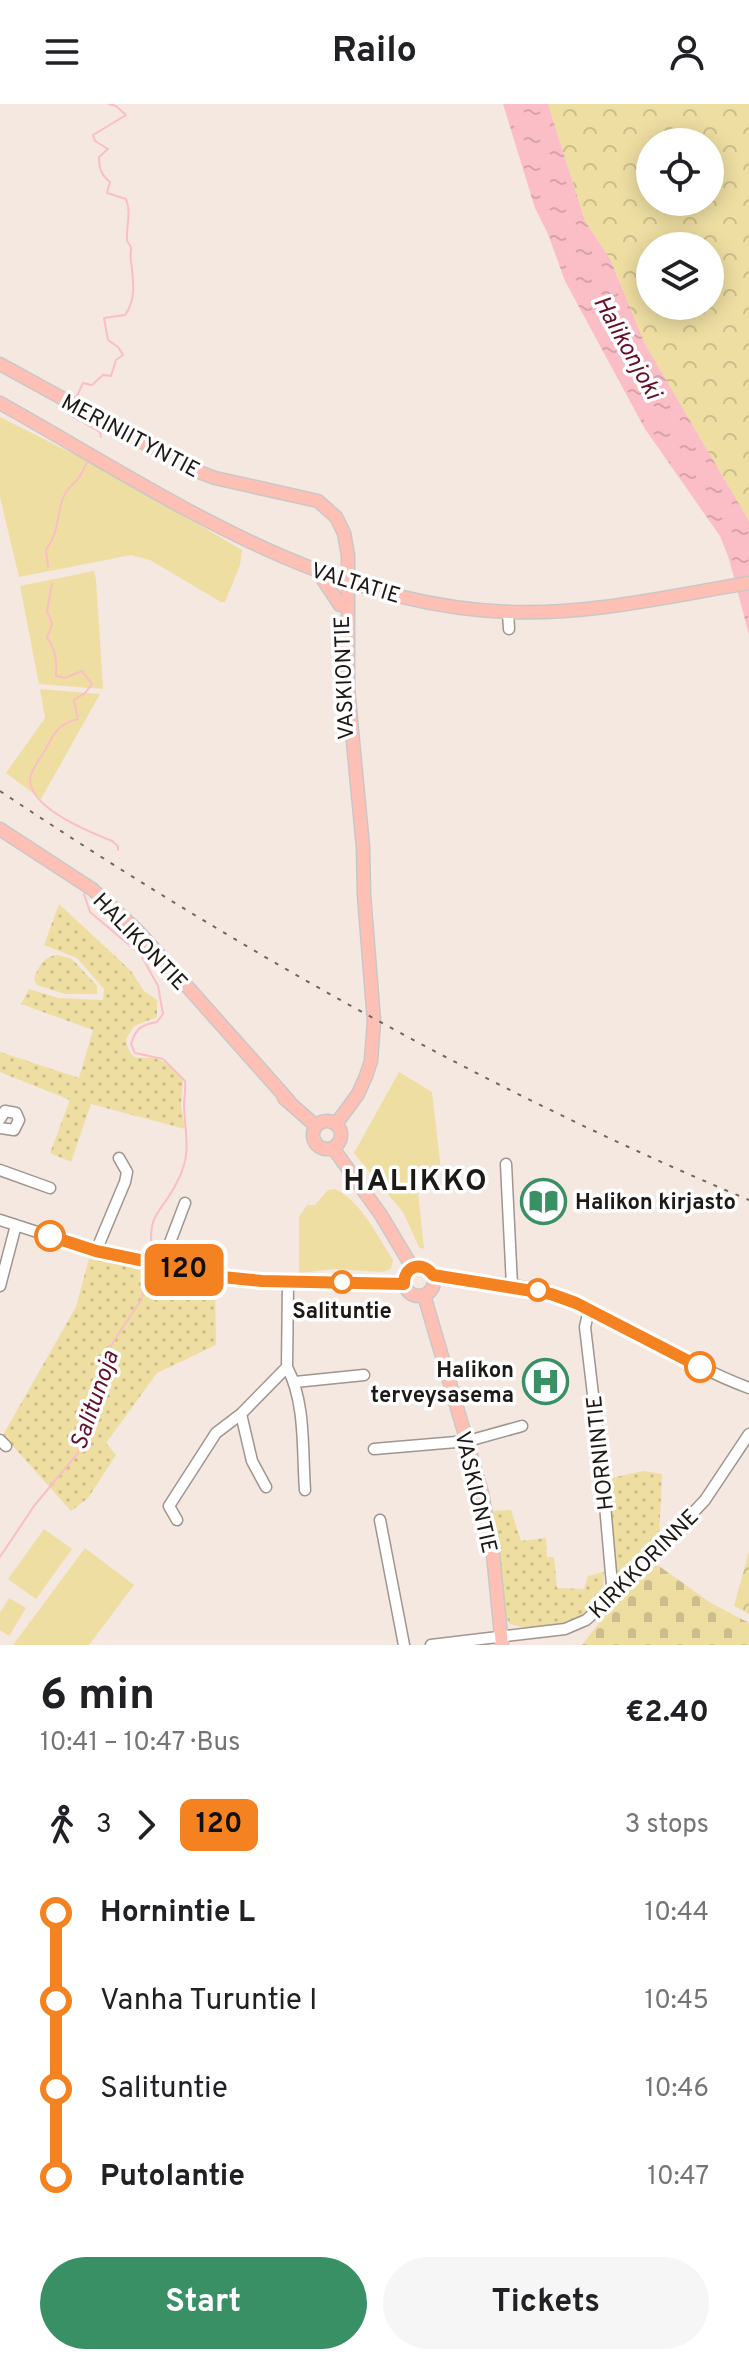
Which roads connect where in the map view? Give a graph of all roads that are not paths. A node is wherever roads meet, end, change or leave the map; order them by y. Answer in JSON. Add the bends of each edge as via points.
{"nodes":[{"id":1,"x":0,"y":364,"type":"edge"},
{"id":2,"x":0,"y":403,"type":"edge"},
{"id":3,"x":318,"y":572,"type":"junction"},
{"id":4,"x":346,"y":582,"type":"junction"},
{"id":5,"x":749,"y":583,"type":"edge"},
{"id":6,"x":340,"y":605,"type":"junction"},
{"id":7,"x":508,"y":612,"type":"junction"},
{"id":8,"x":509,"y":629,"type":"dead end"},
{"id":9,"x":0,"y":829,"type":"edge"},
{"id":10,"x":364,"y":895,"type":"junction"},
{"id":11,"x":0,"y":1119,"type":"edge"},
{"id":12,"x":336,"y":1124,"type":"junction"},
{"id":13,"x":316,"y":1126,"type":"junction"},
{"id":14,"x":0,"y":1128,"type":"edge"},
{"id":15,"x":333,"y":1148,"type":"junction"},
{"id":16,"x":119,"y":1158,"type":"dead end"},
{"id":17,"x":506,"y":1164,"type":"dead end"},
{"id":18,"x":0,"y":1170,"type":"edge"},
{"id":19,"x":50,"y":1188,"type":"dead end"},
{"id":20,"x":185,"y":1203,"type":"dead end"},
{"id":21,"x":0,"y":1220,"type":"edge"},
{"id":22,"x":16,"y":1225,"type":"junction"},
{"id":23,"x":96,"y":1251,"type":"junction"},
{"id":24,"x":161,"y":1266,"type":"junction"},
{"id":25,"x":412,"y":1267,"type":"junction"},
{"id":26,"x":433,"y":1275,"type":"junction"},
{"id":27,"x":288,"y":1282,"type":"junction"},
{"id":28,"x":404,"y":1284,"type":"junction"},
{"id":29,"x":0,"y":1286,"type":"edge"},
{"id":30,"x":512,"y":1286,"type":"junction"},
{"id":31,"x":424,"y":1295,"type":"junction"},
{"id":32,"x":589,"y":1310,"type":"junction"},
{"id":33,"x":287,"y":1367,"type":"junction"},
{"id":34,"x":364,"y":1375,"type":"dead end"},
{"id":35,"x":295,"y":1382,"type":"junction"},
{"id":36,"x":749,"y":1388,"type":"edge"},
{"id":37,"x":241,"y":1414,"type":"junction"},
{"id":38,"x":522,"y":1426,"type":"dead end"},
{"id":39,"x":749,"y":1434,"type":"edge"},
{"id":40,"x":468,"y":1441,"type":"junction"},
{"id":41,"x":374,"y":1449,"type":"dead end"},
{"id":42,"x":266,"y":1487,"type":"dead end"},
{"id":43,"x":305,"y":1490,"type":"dead end"},
{"id":44,"x":177,"y":1520,"type":"dead end"},
{"id":45,"x":380,"y":1520,"type":"dead end"},
{"id":46,"x":613,"y":1596,"type":"junction"},
{"id":47,"x":502,"y":1640,"type":"edge"},
{"id":48,"x":404,"y":1645,"type":"edge"},
{"id":49,"x":431,"y":1645,"type":"edge"}],
"edges":[{"from":1,"to":4,"type":"main road","name":"MERINIITYNTIE","via":[[191,469],[318,501],[344,533]]},
{"from":2,"to":3,"type":"main road","name":"VALTATIE","via":[[220,528]]},
{"from":3,"to":4,"type":"main road","name":"VALTATIE"},
{"from":3,"to":6,"type":"main road"},
{"from":4,"to":6,"type":"main road","name":"VASKIONTIE"},
{"from":4,"to":7,"type":"main road","name":"VALTATIE","via":[[393,595]]},
{"from":4,"to":10,"type":"main road","name":"VASKIONTIE","via":[[348,689]]},
{"from":5,"to":7,"type":"main road","name":"VALTATIE","via":[[570,611]]},
{"from":6,"to":10,"type":"main road","name":"VASKIONTIE","via":[[340,690],[357,871]]},
{"from":7,"to":8,"type":"street"},
{"from":9,"to":13,"type":"main road","name":"HALIKONTIE","via":[[117,910],[251,1069]]},
{"from":10,"to":12,"type":"main road","name":"VASKIONTIE","via":[[374,1021],[371,1061],[358,1094]]},
{"from":11,"to":14,"type":"street","via":[[5,1111],[16,1113],[19,1120],[14,1130]]},
{"from":12,"to":13,"type":"main road","via":[[323,1121]]},
{"from":12,"to":15,"type":"main road","via":[[341,1137]]},
{"from":13,"to":15,"type":"main road","via":[[316,1144]]},
{"from":15,"to":25,"type":"main road"},
{"from":16,"to":23,"type":"street","via":[[127,1172],[125,1182]]},
{"from":17,"to":30,"type":"street"},
{"from":18,"to":19,"type":"street"},
{"from":20,"to":24,"type":"street"},
{"from":21,"to":22,"type":"street"},
{"from":22,"to":23,"type":"street"},
{"from":22,"to":29,"type":"street"},
{"from":23,"to":24,"type":"street"},
{"from":24,"to":27,"type":"street"},
{"from":25,"to":26,"type":"main road","via":[[425,1267]]},
{"from":25,"to":28,"type":"main road"},
{"from":26,"to":30,"type":"street"},
{"from":26,"to":31,"type":"main road","via":[[432,1287]]},
{"from":27,"to":28,"type":"street"},
{"from":27,"to":33,"type":"street"},
{"from":28,"to":31,"type":"main road","via":[[412,1294]]},
{"from":30,"to":32,"type":"street"},
{"from":31,"to":40,"type":"main road","name":"VASKIONTIE"},
{"from":32,"to":36,"type":"street"},
{"from":32,"to":46,"type":"street","name":"HORNINTIE","via":[[585,1327]]},
{"from":33,"to":35,"type":"street"},
{"from":33,"to":37,"type":"street"},
{"from":34,"to":35,"type":"street"},
{"from":35,"to":43,"type":"street"},
{"from":37,"to":42,"type":"street","via":[[252,1461]]},
{"from":37,"to":44,"type":"street","via":[[216,1433],[169,1506]]},
{"from":38,"to":40,"type":"street"},
{"from":39,"to":46,"type":"street","name":"KIRKKORINNE","via":[[705,1500]]},
{"from":40,"to":41,"type":"street"},
{"from":40,"to":47,"type":"main road","name":"VASKIONTIE","via":[[493,1554]]},
{"from":45,"to":48,"type":"street"},
{"from":46,"to":47,"type":"street","name":"KIRKKORINNE","via":[[576,1625]]},
{"from":47,"to":49,"type":"street","name":"KIRKKORINNE"}]}
